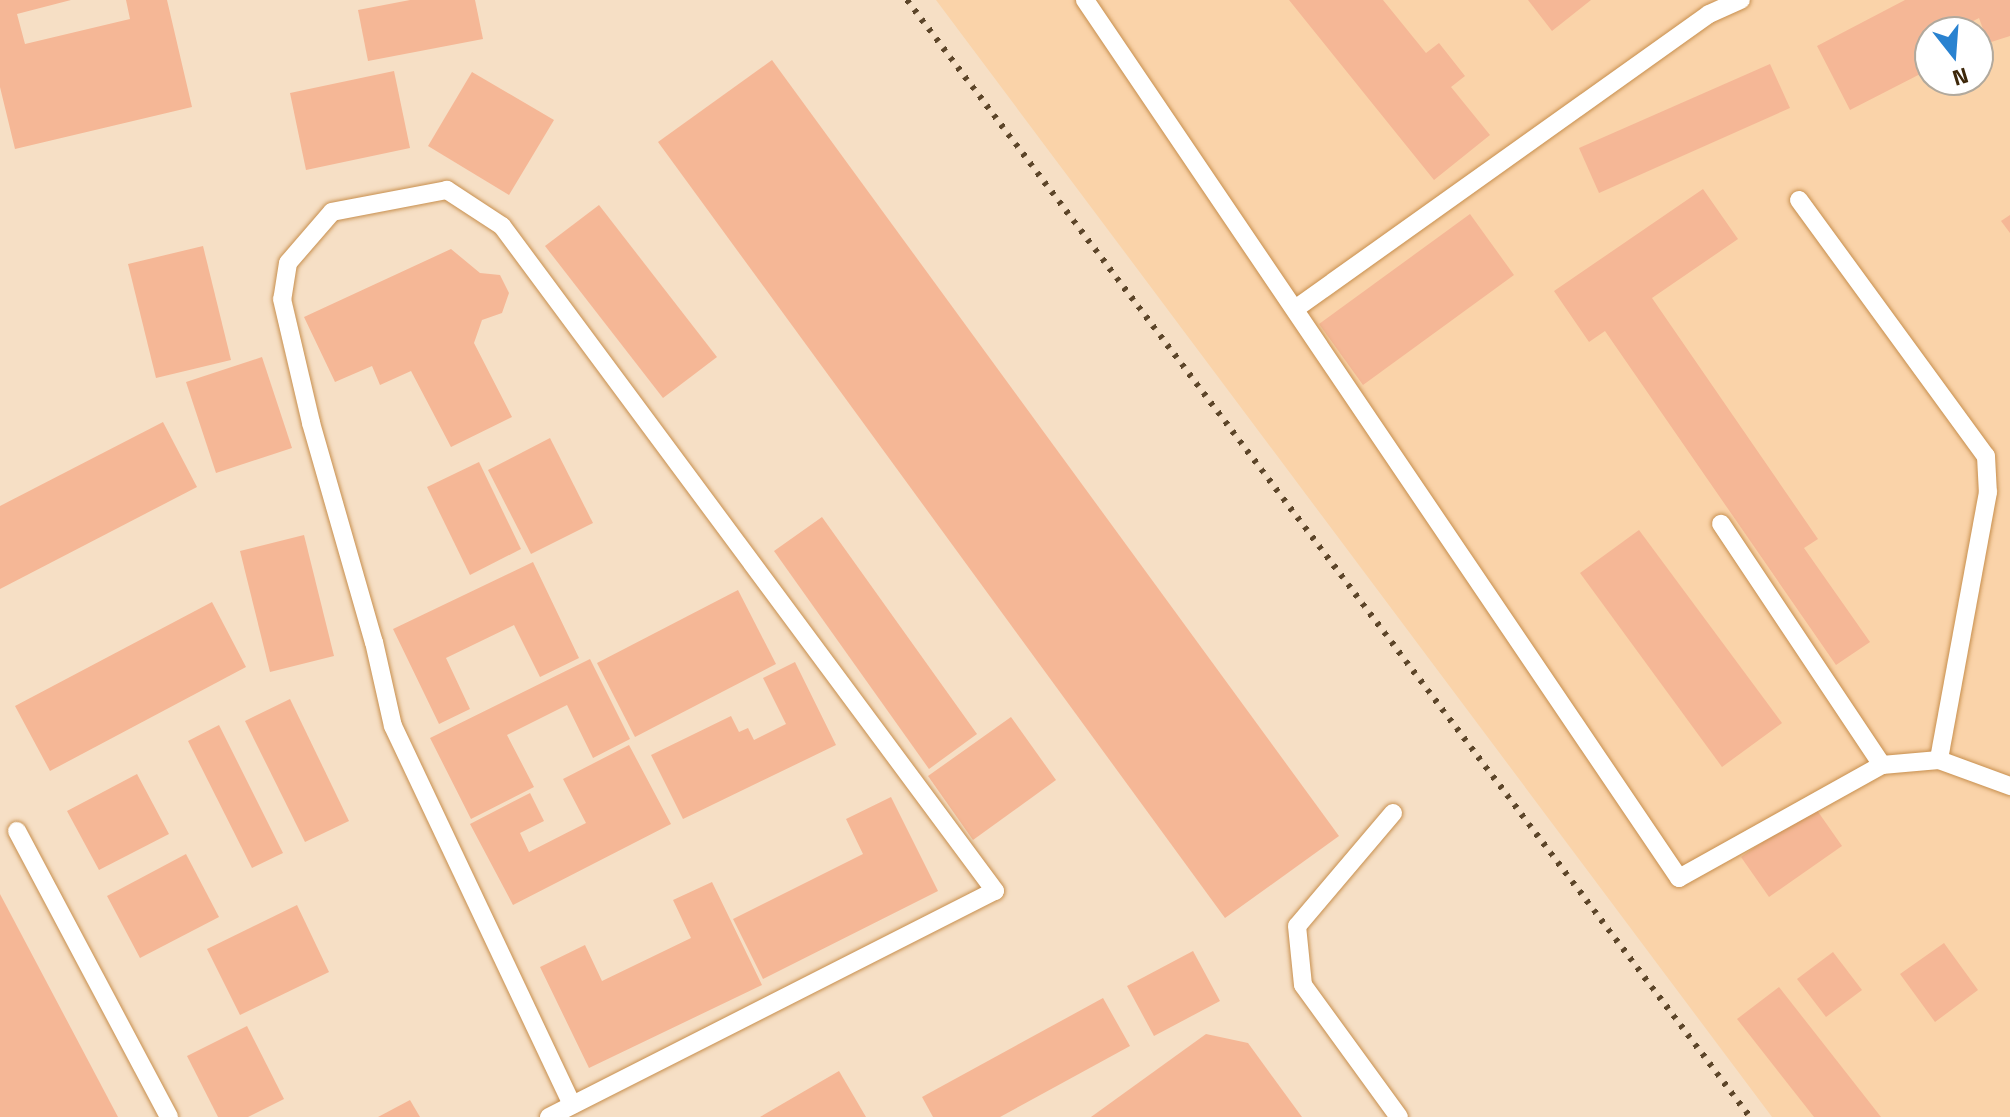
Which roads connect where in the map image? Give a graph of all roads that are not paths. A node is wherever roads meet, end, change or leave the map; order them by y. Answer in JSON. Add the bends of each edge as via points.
{"nodes":[{"id":1,"x":1085,"y":0,"type":"edge"},
{"id":2,"x":1741,"y":0,"type":"edge"},
{"id":3,"x":1799,"y":200,"type":"dead end"},
{"id":4,"x":1295,"y":309,"type":"junction"},
{"id":5,"x":1721,"y":524,"type":"dead end"},
{"id":6,"x":1939,"y":760,"type":"junction"},
{"id":7,"x":1882,"y":765,"type":"junction"},
{"id":8,"x":2010,"y":786,"type":"edge"},
{"id":9,"x":1393,"y":813,"type":"dead end"},
{"id":10,"x":17,"y":831,"type":"dead end"},
{"id":11,"x":572,"y":1105,"type":"junction"},
{"id":12,"x":169,"y":1117,"type":"edge"},
{"id":13,"x":549,"y":1117,"type":"edge"},
{"id":14,"x":1399,"y":1117,"type":"edge"}],
"edges":[{"from":1,"to":4,"type":"lane"},
{"from":2,"to":4,"type":"lane","via":[[1709,14]]},
{"from":3,"to":6,"type":"lane","via":[[1986,456],[1988,492]]},
{"from":4,"to":7,"type":"lane","via":[[1679,878]]},
{"from":5,"to":7,"type":"lane"},
{"from":6,"to":7,"type":"lane"},
{"from":6,"to":8,"type":"lane"},
{"from":9,"to":14,"type":"lane","via":[[1297,926],[1303,985]]},
{"from":10,"to":12,"type":"lane"},
{"from":11,"to":11,"type":"lane","via":[[393,726],[311,423],[282,299],[288,263],[332,212],[447,190],[502,226],[995,891]]},
{"from":11,"to":13,"type":"lane"}]}
